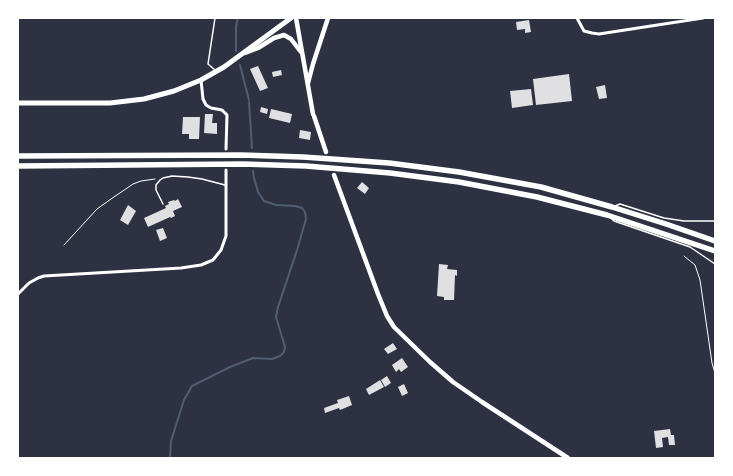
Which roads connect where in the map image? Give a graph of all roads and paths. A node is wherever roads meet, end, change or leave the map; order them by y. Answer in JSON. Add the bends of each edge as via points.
{"nodes":[{"id":1,"x":215,"y":18,"type":"edge"},
{"id":2,"x":291,"y":18,"type":"edge"},
{"id":3,"x":296,"y":18,"type":"edge"},
{"id":4,"x":328,"y":18,"type":"edge"},
{"id":5,"x":577,"y":18,"type":"edge"},
{"id":6,"x":703,"y":18,"type":"edge"},
{"id":7,"x":244,"y":53,"type":"junction"},
{"id":8,"x":302,"y":54,"type":"junction"},
{"id":9,"x":217,"y":71,"type":"junction"},
{"id":10,"x":201,"y":80,"type":"junction"},
{"id":11,"x":308,"y":84,"type":"junction"},
{"id":12,"x":18,"y":103,"type":"edge"},
{"id":13,"x":226,"y":148,"type":"dead end"},
{"id":14,"x":326,"y":152,"type":"dead end"},
{"id":15,"x":18,"y":156,"type":"edge"},
{"id":16,"x":18,"y":166,"type":"edge"},
{"id":17,"x":226,"y":170,"type":"dead end"},
{"id":18,"x":334,"y":175,"type":"dead end"},
{"id":19,"x":160,"y":180,"type":"junction"},
{"id":20,"x":226,"y":186,"type":"junction"},
{"id":21,"x":163,"y":204,"type":"dead end"},
{"id":22,"x":612,"y":207,"type":"junction"},
{"id":23,"x":607,"y":215,"type":"junction"},
{"id":24,"x":715,"y":221,"type":"edge"},
{"id":25,"x":715,"y":241,"type":"edge"},
{"id":26,"x":64,"y":245,"type":"dead end"},
{"id":27,"x":715,"y":251,"type":"edge"},
{"id":28,"x":684,"y":256,"type":"dead end"},
{"id":29,"x":715,"y":264,"type":"edge"},
{"id":30,"x":18,"y":294,"type":"edge"},
{"id":31,"x":715,"y":373,"type":"edge"},
{"id":32,"x":568,"y":458,"type":"edge"}],
"edges":[{"from":1,"to":9,"type":"lane","via":[[208,64]]},
{"from":2,"to":7,"type":"main road"},
{"from":3,"to":8,"type":"main road"},
{"from":4,"to":11,"type":"main road"},
{"from":5,"to":6,"type":"street","via":[[584,31],[599,34]]},
{"from":7,"to":8,"type":"main road","via":[[260,47],[272,38],[284,36],[291,39]]},
{"from":7,"to":9,"type":"main road"},
{"from":8,"to":11,"type":"main road"},
{"from":9,"to":10,"type":"main road"},
{"from":10,"to":12,"type":"main road","via":[[157,95],[120,102]]},
{"from":10,"to":13,"type":"street","via":[[206,105],[222,110],[227,115]]},
{"from":11,"to":14,"type":"main road","via":[[314,115]]},
{"from":15,"to":22,"type":"highway","via":[[229,155],[389,163],[459,172],[541,187]]},
{"from":16,"to":23,"type":"highway","via":[[236,164],[322,167],[459,182],[537,197]]},
{"from":17,"to":20,"type":"street"},
{"from":18,"to":32,"type":"main road","via":[[378,294],[394,327],[457,385]]},
{"from":19,"to":20,"type":"lane","via":[[172,176],[188,177]]},
{"from":19,"to":21,"type":"lane","via":[[156,190]]},
{"from":19,"to":26,"type":"path","via":[[141,181],[111,199],[97,209]]},
{"from":20,"to":30,"type":"street","via":[[226,238],[220,252],[210,261],[182,268],[41,277],[29,283]]},
{"from":22,"to":24,"type":"lane","via":[[620,204],[664,218]]},
{"from":22,"to":25,"type":"highway"},
{"from":23,"to":27,"type":"highway"},
{"from":23,"to":29,"type":"lane","via":[[614,221],[690,247]]},
{"from":28,"to":31,"type":"path","via":[[694,265],[700,280]]}]}
